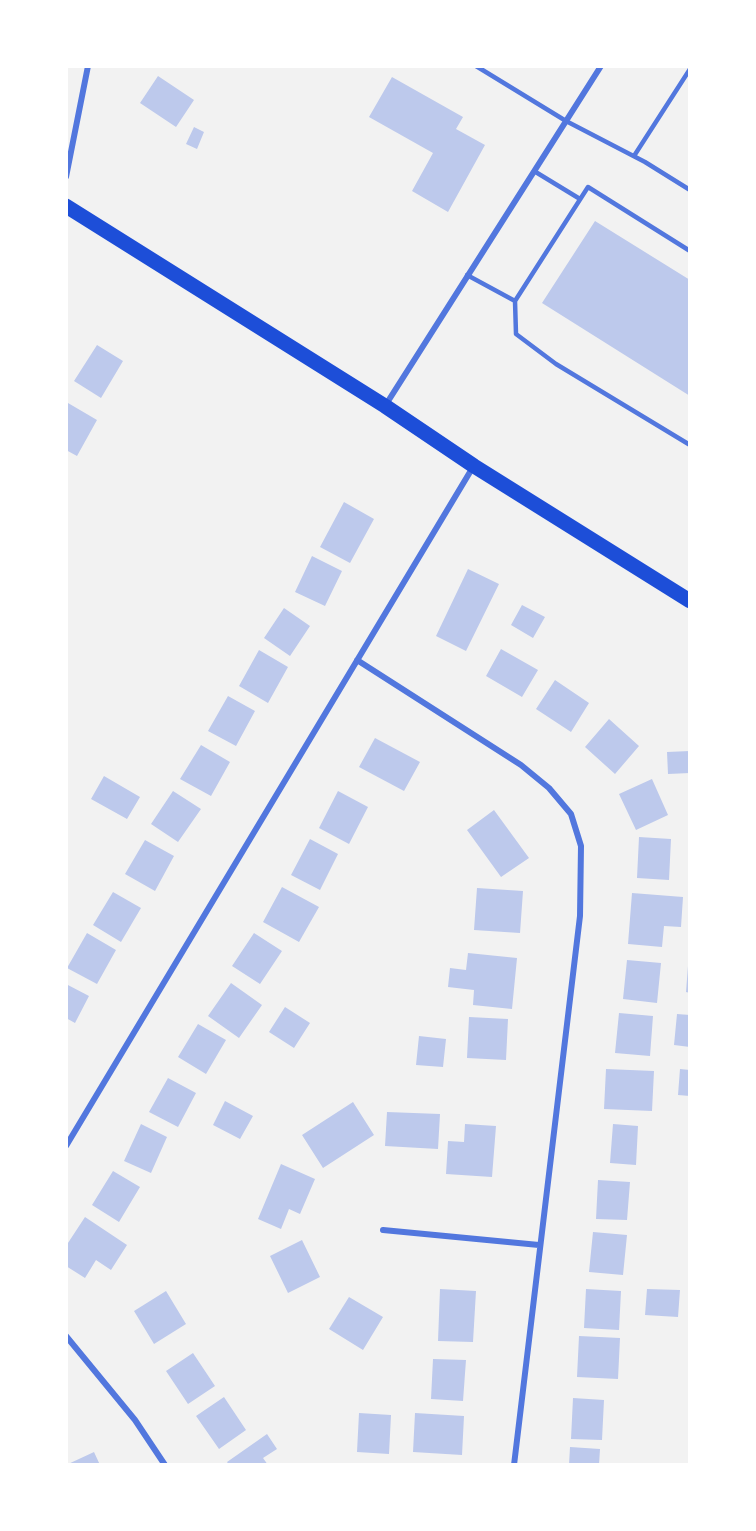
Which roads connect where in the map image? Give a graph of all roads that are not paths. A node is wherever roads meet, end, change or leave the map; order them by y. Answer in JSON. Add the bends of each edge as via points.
{"nodes":[{"id":1,"x":88,"y":66,"type":"edge"},
{"id":2,"x":476,"y":66,"type":"edge"},
{"id":3,"x":601,"y":66,"type":"edge"},
{"id":4,"x":690,"y":69,"type":"edge"},
{"id":5,"x":566,"y":121,"type":"junction"},
{"id":6,"x":634,"y":156,"type":"junction"},
{"id":7,"x":534,"y":171,"type":"junction"},
{"id":8,"x":66,"y":177,"type":"edge"},
{"id":9,"x":690,"y":190,"type":"edge"},
{"id":10,"x":580,"y":199,"type":"junction"},
{"id":11,"x":66,"y":206,"type":"edge"},
{"id":12,"x":690,"y":251,"type":"edge"},
{"id":13,"x":467,"y":275,"type":"junction"},
{"id":14,"x":515,"y":301,"type":"junction"},
{"id":15,"x":385,"y":406,"type":"junction"},
{"id":16,"x":690,"y":445,"type":"edge"},
{"id":17,"x":474,"y":466,"type":"junction"},
{"id":18,"x":690,"y":601,"type":"edge"},
{"id":19,"x":357,"y":660,"type":"junction"},
{"id":20,"x":66,"y":1146,"type":"edge"},
{"id":21,"x":383,"y":1230,"type":"dead end"},
{"id":22,"x":539,"y":1245,"type":"junction"},
{"id":23,"x":66,"y":1336,"type":"edge"},
{"id":24,"x":165,"y":1465,"type":"edge"},
{"id":25,"x":514,"y":1465,"type":"edge"}],
"edges":[{"from":1,"to":8,"type":"street"},
{"from":2,"to":5,"type":"lane"},
{"from":3,"to":5,"type":"street"},
{"from":4,"to":6,"type":"lane"},
{"from":5,"to":6,"type":"lane"},
{"from":5,"to":7,"type":"street"},
{"from":6,"to":9,"type":"lane"},
{"from":7,"to":10,"type":"lane"},
{"from":7,"to":13,"type":"street"},
{"from":10,"to":12,"type":"lane","via":[[588,187]]},
{"from":10,"to":14,"type":"lane"},
{"from":11,"to":15,"type":"main road"},
{"from":13,"to":14,"type":"lane"},
{"from":13,"to":15,"type":"street"},
{"from":14,"to":16,"type":"lane","via":[[516,334],[556,364]]},
{"from":15,"to":17,"type":"main road"},
{"from":17,"to":18,"type":"main road"},
{"from":17,"to":19,"type":"street"},
{"from":19,"to":20,"type":"street"},
{"from":19,"to":22,"type":"street","via":[[521,765],[572,814],[581,846],[580,916]]},
{"from":21,"to":22,"type":"street"},
{"from":22,"to":25,"type":"street"},
{"from":23,"to":24,"type":"street","via":[[135,1420]]}]}
